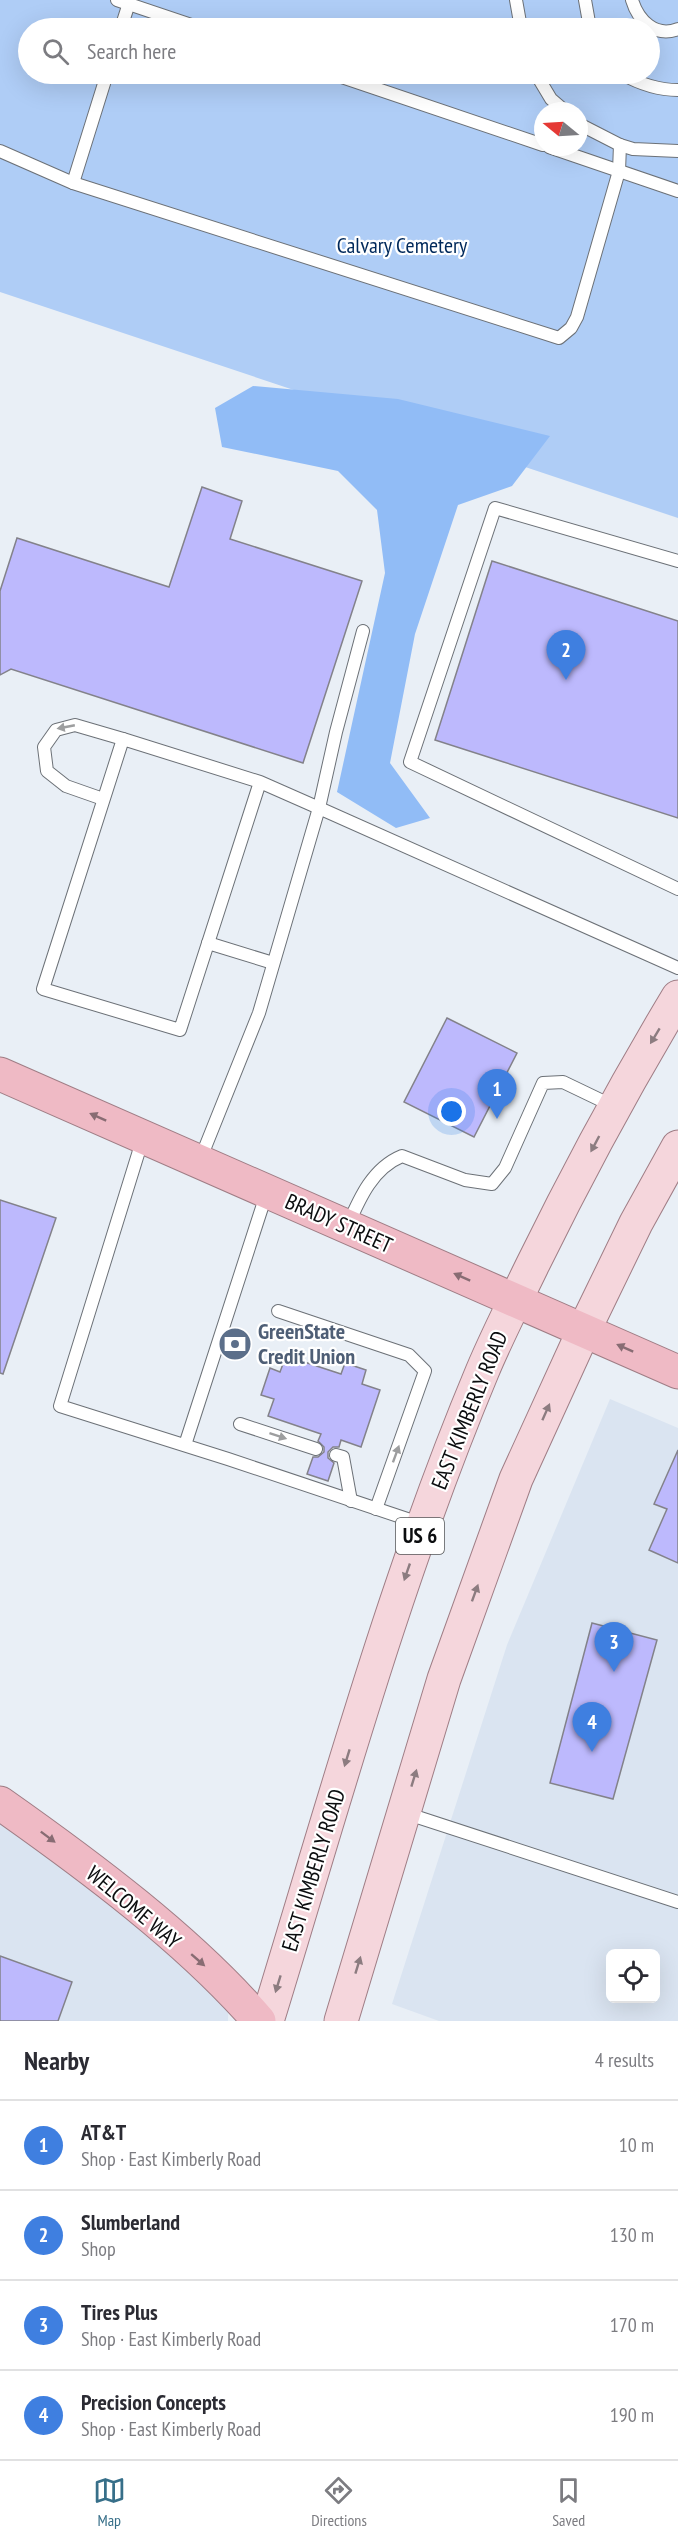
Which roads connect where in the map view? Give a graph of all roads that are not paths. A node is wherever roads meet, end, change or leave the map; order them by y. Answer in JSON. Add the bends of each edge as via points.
{"nodes":[{"id":1,"x":516,"y":0,"type":"edge"},
{"id":2,"x":585,"y":0,"type":"edge"},
{"id":3,"x":632,"y":0,"type":"edge"},
{"id":4,"x":125,"y":1,"type":"edge"},
{"id":5,"x":122,"y":18,"type":"edge"},
{"id":6,"x":172,"y":18,"type":"edge"},
{"id":7,"x":519,"y":18,"type":"edge"},
{"id":8,"x":588,"y":18,"type":"edge"},
{"id":9,"x":640,"y":18,"type":"edge"},
{"id":10,"x":678,"y":29,"type":"edge"},
{"id":11,"x":660,"y":31,"type":"edge"},
{"id":12,"x":104,"y":84,"type":"edge"},
{"id":13,"x":363,"y":84,"type":"edge"},
{"id":14,"x":542,"y":84,"type":"edge"},
{"id":15,"x":640,"y":84,"type":"edge"},
{"id":16,"x":678,"y":90,"type":"edge"},
{"id":17,"x":554,"y":102,"type":"edge"},
{"id":18,"x":588,"y":129,"type":"edge"},
{"id":19,"x":534,"y":142,"type":"edge"},
{"id":20,"x":620,"y":145,"type":"junction"},
{"id":21,"x":0,"y":151,"type":"edge"},
{"id":22,"x":678,"y":151,"type":"edge"},
{"id":23,"x":575,"y":156,"type":"edge"},
{"id":24,"x":619,"y":171,"type":"junction"},
{"id":25,"x":73,"y":183,"type":"junction"},
{"id":26,"x":678,"y":191,"type":"edge"},
{"id":27,"x":678,"y":561,"type":"edge"},
{"id":28,"x":363,"y":631,"type":"dead end"},
{"id":29,"x":123,"y":739,"type":"junction"},
{"id":30,"x":260,"y":782,"type":"junction"},
{"id":31,"x":104,"y":799,"type":"junction"},
{"id":32,"x":320,"y":808,"type":"junction"},
{"id":33,"x":678,"y":889,"type":"edge"},
{"id":34,"x":208,"y":943,"type":"junction"},
{"id":35,"x":273,"y":963,"type":"junction"},
{"id":36,"x":678,"y":968,"type":"edge"},
{"id":37,"x":678,"y":998,"type":"edge"},
{"id":38,"x":0,"y":1074,"type":"edge"},
{"id":39,"x":614,"y":1107,"type":"junction"},
{"id":40,"x":143,"y":1137,"type":"junction"},
{"id":41,"x":678,"y":1147,"type":"edge"},
{"id":42,"x":200,"y":1161,"type":"junction"},
{"id":43,"x":267,"y":1191,"type":"junction"},
{"id":44,"x":348,"y":1227,"type":"junction"},
{"id":45,"x":515,"y":1300,"type":"junction"},
{"id":46,"x":278,"y":1311,"type":"dead end"},
{"id":47,"x":584,"y":1330,"type":"junction"},
{"id":48,"x":678,"y":1372,"type":"edge"},
{"id":49,"x":240,"y":1424,"type":"dead end"},
{"id":50,"x":185,"y":1445,"type":"junction"},
{"id":51,"x":316,"y":1449,"type":"dead end"},
{"id":52,"x":336,"y":1455,"type":"dead end"},
{"id":53,"x":351,"y":1501,"type":"junction"},
{"id":54,"x":376,"y":1509,"type":"junction"},
{"id":55,"x":423,"y":1525,"type":"junction"},
{"id":56,"x":0,"y":1803,"type":"edge"},
{"id":57,"x":404,"y":1813,"type":"junction"},
{"id":58,"x":678,"y":1902,"type":"edge"},
{"id":59,"x":259,"y":2021,"type":"edge"},
{"id":60,"x":267,"y":2021,"type":"edge"},
{"id":61,"x":341,"y":2021,"type":"edge"}],
"edges":[{"from":1,"to":7,"type":"lane"},
{"from":2,"to":8,"type":"lane"},
{"from":3,"to":9,"type":"lane"},
{"from":4,"to":5,"type":"lane"},
{"from":4,"to":6,"type":"lane"},
{"from":10,"to":11,"type":"lane"},
{"from":12,"to":25,"type":"lane"},
{"from":13,"to":19,"type":"lane"},
{"from":14,"to":17,"type":"lane"},
{"from":15,"to":16,"type":"lane"},
{"from":18,"to":20,"type":"lane"},
{"from":20,"to":22,"type":"lane"},
{"from":20,"to":24,"type":"lane"},
{"from":21,"to":25,"type":"lane"},
{"from":23,"to":24,"type":"lane"},
{"from":24,"to":25,"type":"lane","via":[[577,316],[559,338]]},
{"from":24,"to":26,"type":"lane"},
{"from":27,"to":33,"type":"lane","via":[[495,508],[410,762]]},
{"from":28,"to":32,"type":"lane"},
{"from":29,"to":30,"type":"lane"},
{"from":29,"to":31,"type":"lane"},
{"from":29,"to":31,"type":"lane","one_way":true,"via":[[75,725],[56,730],[44,747],[47,771],[66,786]]},
{"from":30,"to":32,"type":"lane"},
{"from":30,"to":34,"type":"lane"},
{"from":31,"to":34,"type":"lane","via":[[44,989],[180,1029]]},
{"from":32,"to":35,"type":"lane"},
{"from":32,"to":36,"type":"lane"},
{"from":34,"to":35,"type":"lane"},
{"from":35,"to":42,"type":"lane","via":[[259,1013]]},
{"from":37,"to":39,"type":"main road","name":"EAST KIMBERLY ROAD","number":"US 6","one_way":true},
{"from":40,"to":38,"type":"highway","name":"BRADY STREET","one_way":true},
{"from":39,"to":44,"type":"lane","via":[[563,1082],[543,1083],[505,1168],[492,1184],[465,1180],[402,1156],[388,1162],[361,1194]]},
{"from":39,"to":45,"type":"main road","name":"EAST KIMBERLY ROAD","number":"US 6","one_way":true},
{"from":40,"to":42,"type":"highway","name":"BRADY STREET"},
{"from":40,"to":50,"type":"lane","via":[[60,1406]]},
{"from":41,"to":47,"type":"main road"},
{"from":42,"to":43,"type":"highway","name":"BRADY STREET"},
{"from":43,"to":44,"type":"highway","name":"BRADY STREET"},
{"from":43,"to":50,"type":"lane"},
{"from":45,"to":44,"type":"highway","name":"BRADY STREET","one_way":true},
{"from":45,"to":47,"type":"highway","name":"BRADY STREET"},
{"from":45,"to":55,"type":"main road","name":"EAST KIMBERLY ROAD","number":"US 6","via":[[483,1368]]},
{"from":54,"to":46,"type":"lane","one_way":true,"via":[[425,1371],[409,1355]]},
{"from":48,"to":47,"type":"highway","name":"BRADY STREET","one_way":true},
{"from":57,"to":47,"type":"main road","one_way":true,"via":[[444,1678],[516,1479]]},
{"from":49,"to":51,"type":"lane","one_way":true},
{"from":50,"to":53,"type":"lane"},
{"from":52,"to":53,"type":"lane","via":[[343,1457]]},
{"from":53,"to":54,"type":"lane"},
{"from":54,"to":55,"type":"lane"},
{"from":55,"to":60,"type":"main road","name":"EAST KIMBERLY ROAD","number":"US 6","one_way":true},
{"from":56,"to":59,"type":"highway","name":"WELCOME WAY","one_way":true,"via":[[139,1908],[228,1986]]},
{"from":57,"to":58,"type":"lane"},
{"from":61,"to":57,"type":"main road","one_way":true}]}
